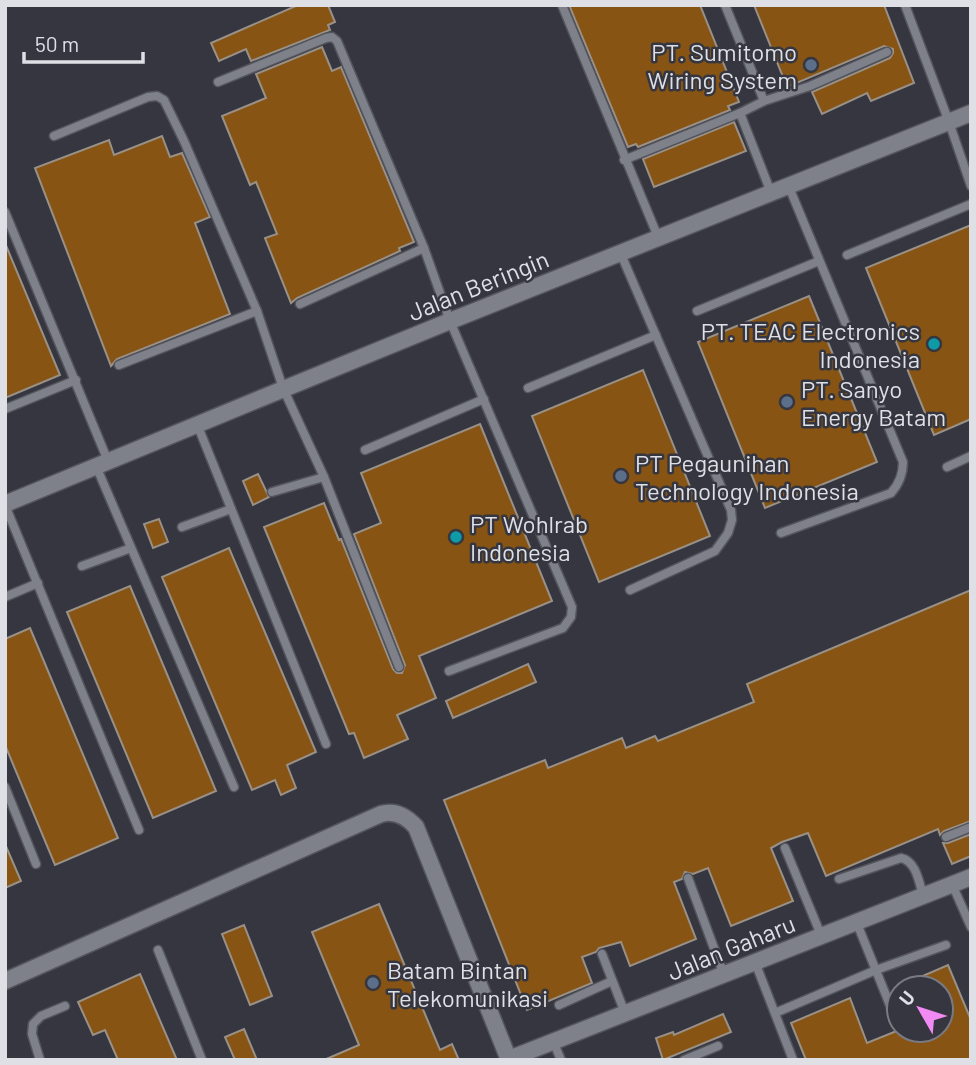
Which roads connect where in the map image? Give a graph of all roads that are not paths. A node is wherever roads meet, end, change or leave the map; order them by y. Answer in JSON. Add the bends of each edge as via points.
{"nodes":[{"id":1,"x":562,"y":5,"type":"edge"},
{"id":2,"x":725,"y":5,"type":"edge"},
{"id":3,"x":905,"y":5,"type":"edge"},
{"id":4,"x":887,"y":52,"type":"dead end"},
{"id":5,"x":218,"y":82,"type":"dead end"},
{"id":6,"x":764,"y":101,"type":"junction"},
{"id":7,"x":740,"y":113,"type":"junction"},
{"id":8,"x":971,"y":113,"type":"edge"},
{"id":9,"x":949,"y":122,"type":"junction"},
{"id":10,"x":54,"y":136,"type":"dead end"},
{"id":11,"x":624,"y":160,"type":"junction"},
{"id":12,"x":971,"y":186,"type":"edge"},
{"id":13,"x":789,"y":187,"type":"junction"},
{"id":14,"x":772,"y":195,"type":"junction"},
{"id":15,"x":971,"y":204,"type":"edge"},
{"id":16,"x":5,"y":212,"type":"edge"},
{"id":17,"x":658,"y":237,"type":"junction"},
{"id":18,"x":424,"y":248,"type":"junction"},
{"id":19,"x":620,"y":252,"type":"junction"},
{"id":20,"x":846,"y":255,"type":"dead end"},
{"id":21,"x":819,"y":261,"type":"junction"},
{"id":22,"x":300,"y":304,"type":"dead end"},
{"id":23,"x":257,"y":311,"type":"junction"},
{"id":24,"x":697,"y":311,"type":"dead end"},
{"id":25,"x":450,"y":321,"type":"junction"},
{"id":26,"x":656,"y":335,"type":"junction"},
{"id":27,"x":118,"y":365,"type":"dead end"},
{"id":28,"x":76,"y":380,"type":"junction"},
{"id":29,"x":283,"y":388,"type":"junction"},
{"id":30,"x":527,"y":388,"type":"dead end"},
{"id":31,"x":484,"y":399,"type":"junction"},
{"id":32,"x":5,"y":409,"type":"edge"},
{"id":33,"x":197,"y":424,"type":"junction"},
{"id":34,"x":365,"y":450,"type":"dead end"},
{"id":35,"x":971,"y":456,"type":"edge"},
{"id":36,"x":102,"y":464,"type":"junction"},
{"id":37,"x":947,"y":467,"type":"dead end"},
{"id":38,"x":324,"y":477,"type":"junction"},
{"id":39,"x":272,"y":492,"type":"dead end"},
{"id":40,"x":5,"y":504,"type":"edge"},
{"id":41,"x":232,"y":509,"type":"junction"},
{"id":42,"x":182,"y":527,"type":"dead end"},
{"id":43,"x":781,"y":533,"type":"dead end"},
{"id":44,"x":131,"y":548,"type":"junction"},
{"id":45,"x":82,"y":566,"type":"dead end"},
{"id":46,"x":38,"y":583,"type":"junction"},
{"id":47,"x":630,"y":590,"type":"dead end"},
{"id":48,"x":5,"y":597,"type":"edge"},
{"id":49,"x":399,"y":667,"type":"dead end"},
{"id":50,"x":449,"y":671,"type":"dead end"},
{"id":51,"x":327,"y":744,"type":"dead end"},
{"id":52,"x":5,"y":786,"type":"edge"},
{"id":53,"x":234,"y":787,"type":"dead end"},
{"id":54,"x":971,"y":827,"type":"edge"},
{"id":55,"x":139,"y":830,"type":"dead end"},
{"id":56,"x":946,"y":837,"type":"dead end"},
{"id":57,"x":785,"y":848,"type":"dead end"},
{"id":58,"x":36,"y":864,"type":"dead end"},
{"id":59,"x":971,"y":877,"type":"edge"},
{"id":60,"x":688,"y":878,"type":"dead end"},
{"id":61,"x":839,"y":880,"type":"dead end"},
{"id":62,"x":952,"y":884,"type":"junction"},
{"id":63,"x":923,"y":895,"type":"junction"},
{"id":64,"x":856,"y":921,"type":"junction"},
{"id":65,"x":971,"y":927,"type":"edge"},
{"id":66,"x":821,"y":935,"type":"junction"},
{"id":67,"x":946,"y":945,"type":"dead end"},
{"id":68,"x":158,"y":950,"type":"dead end"},
{"id":69,"x":602,"y":954,"type":"dead end"},
{"id":70,"x":755,"y":962,"type":"junction"},
{"id":71,"x":876,"y":970,"type":"junction"},
{"id":72,"x":724,"y":975,"type":"junction"},
{"id":73,"x":5,"y":981,"type":"edge"},
{"id":74,"x":612,"y":981,"type":"junction"},
{"id":75,"x":885,"y":992,"type":"edge"},
{"id":76,"x":559,"y":1005,"type":"dead end"},
{"id":77,"x":65,"y":1006,"type":"dead end"},
{"id":78,"x":625,"y":1013,"type":"junction"},
{"id":79,"x":775,"y":1013,"type":"junction"},
{"id":80,"x":553,"y":1041,"type":"junction"},
{"id":81,"x":718,"y":1046,"type":"dead end"},
{"id":82,"x":199,"y":1059,"type":"edge"},
{"id":83,"x":509,"y":1059,"type":"edge"},
{"id":84,"x":40,"y":1060,"type":"edge"},
{"id":85,"x":561,"y":1060,"type":"edge"},
{"id":86,"x":684,"y":1060,"type":"edge"},
{"id":87,"x":793,"y":1060,"type":"edge"}],
"edges":[{"from":1,"to":11,"type":"lane"},
{"from":2,"to":6,"type":"lane"},
{"from":3,"to":9,"type":"lane"},
{"from":4,"to":6,"type":"lane"},
{"from":5,"to":18,"type":"lane","via":[[326,38],[337,41]]},
{"from":6,"to":7,"type":"lane"},
{"from":7,"to":11,"type":"lane"},
{"from":7,"to":14,"type":"lane"},
{"from":8,"to":9,"type":"street","name":"Jalan Beringin"},
{"from":9,"to":12,"type":"lane"},
{"from":9,"to":13,"type":"street","name":"Jalan Beringin"},
{"from":10,"to":23,"type":"lane","via":[[148,97],[164,100]]},
{"from":11,"to":17,"type":"lane"},
{"from":13,"to":14,"type":"street","name":"Jalan Beringin"},
{"from":13,"to":21,"type":"lane"},
{"from":14,"to":17,"type":"street","name":"Jalan Beringin"},
{"from":15,"to":20,"type":"lane"},
{"from":16,"to":28,"type":"lane"},
{"from":17,"to":19,"type":"street","name":"Jalan Beringin"},
{"from":18,"to":22,"type":"lane"},
{"from":18,"to":25,"type":"lane"},
{"from":19,"to":25,"type":"street","name":"Jalan Beringin"},
{"from":19,"to":26,"type":"lane"},
{"from":21,"to":24,"type":"lane"},
{"from":21,"to":43,"type":"lane","via":[[903,470],[891,493]]},
{"from":23,"to":27,"type":"lane"},
{"from":23,"to":29,"type":"lane"},
{"from":25,"to":29,"type":"street","name":"Jalan Beringin"},
{"from":25,"to":31,"type":"lane"},
{"from":26,"to":30,"type":"lane"},
{"from":26,"to":47,"type":"lane","via":[[732,520],[729,533],[715,551]]},
{"from":28,"to":32,"type":"lane"},
{"from":28,"to":36,"type":"lane"},
{"from":29,"to":33,"type":"street","name":"Jalan Beringin"},
{"from":29,"to":38,"type":"lane"},
{"from":31,"to":34,"type":"lane"},
{"from":31,"to":50,"type":"lane","via":[[573,612],[563,628]]},
{"from":33,"to":36,"type":"street","name":"Jalan Beringin"},
{"from":33,"to":41,"type":"lane"},
{"from":35,"to":37,"type":"lane"},
{"from":36,"to":40,"type":"street","name":"Jalan Beringin"},
{"from":36,"to":44,"type":"lane"},
{"from":38,"to":39,"type":"lane"},
{"from":38,"to":49,"type":"lane"},
{"from":40,"to":46,"type":"lane"},
{"from":41,"to":42,"type":"lane"},
{"from":41,"to":51,"type":"lane"},
{"from":44,"to":45,"type":"lane"},
{"from":44,"to":53,"type":"lane"},
{"from":46,"to":48,"type":"lane"},
{"from":46,"to":55,"type":"lane"},
{"from":52,"to":58,"type":"lane"},
{"from":54,"to":56,"type":"lane"},
{"from":57,"to":66,"type":"lane"},
{"from":59,"to":62,"type":"street","name":"Jalan Gaharu"},
{"from":60,"to":72,"type":"lane"},
{"from":61,"to":63,"type":"lane","via":[[907,859]]},
{"from":62,"to":63,"type":"street","name":"Jalan Gaharu"},
{"from":62,"to":65,"type":"lane"},
{"from":63,"to":64,"type":"street","name":"Jalan Gaharu"},
{"from":64,"to":66,"type":"street","name":"Jalan Gaharu"},
{"from":64,"to":71,"type":"lane"},
{"from":66,"to":70,"type":"street","name":"Jalan Gaharu"},
{"from":67,"to":71,"type":"lane"},
{"from":68,"to":82,"type":"lane"},
{"from":69,"to":74,"type":"lane"},
{"from":70,"to":72,"type":"street","name":"Jalan Gaharu"},
{"from":70,"to":79,"type":"lane"},
{"from":71,"to":75,"type":"lane"},
{"from":71,"to":79,"type":"lane"},
{"from":72,"to":78,"type":"street","name":"Jalan Gaharu"},
{"from":73,"to":83,"type":"street","via":[[390,812],[410,819],[416,827]]},
{"from":74,"to":76,"type":"lane"},
{"from":74,"to":78,"type":"lane"},
{"from":77,"to":84,"type":"lane","via":[[33,1024]]},
{"from":78,"to":80,"type":"street","name":"Jalan Gaharu"},
{"from":79,"to":87,"type":"lane"},
{"from":80,"to":83,"type":"street","name":"Jalan Gaharu"},
{"from":80,"to":85,"type":"lane"},
{"from":81,"to":86,"type":"lane"}]}
